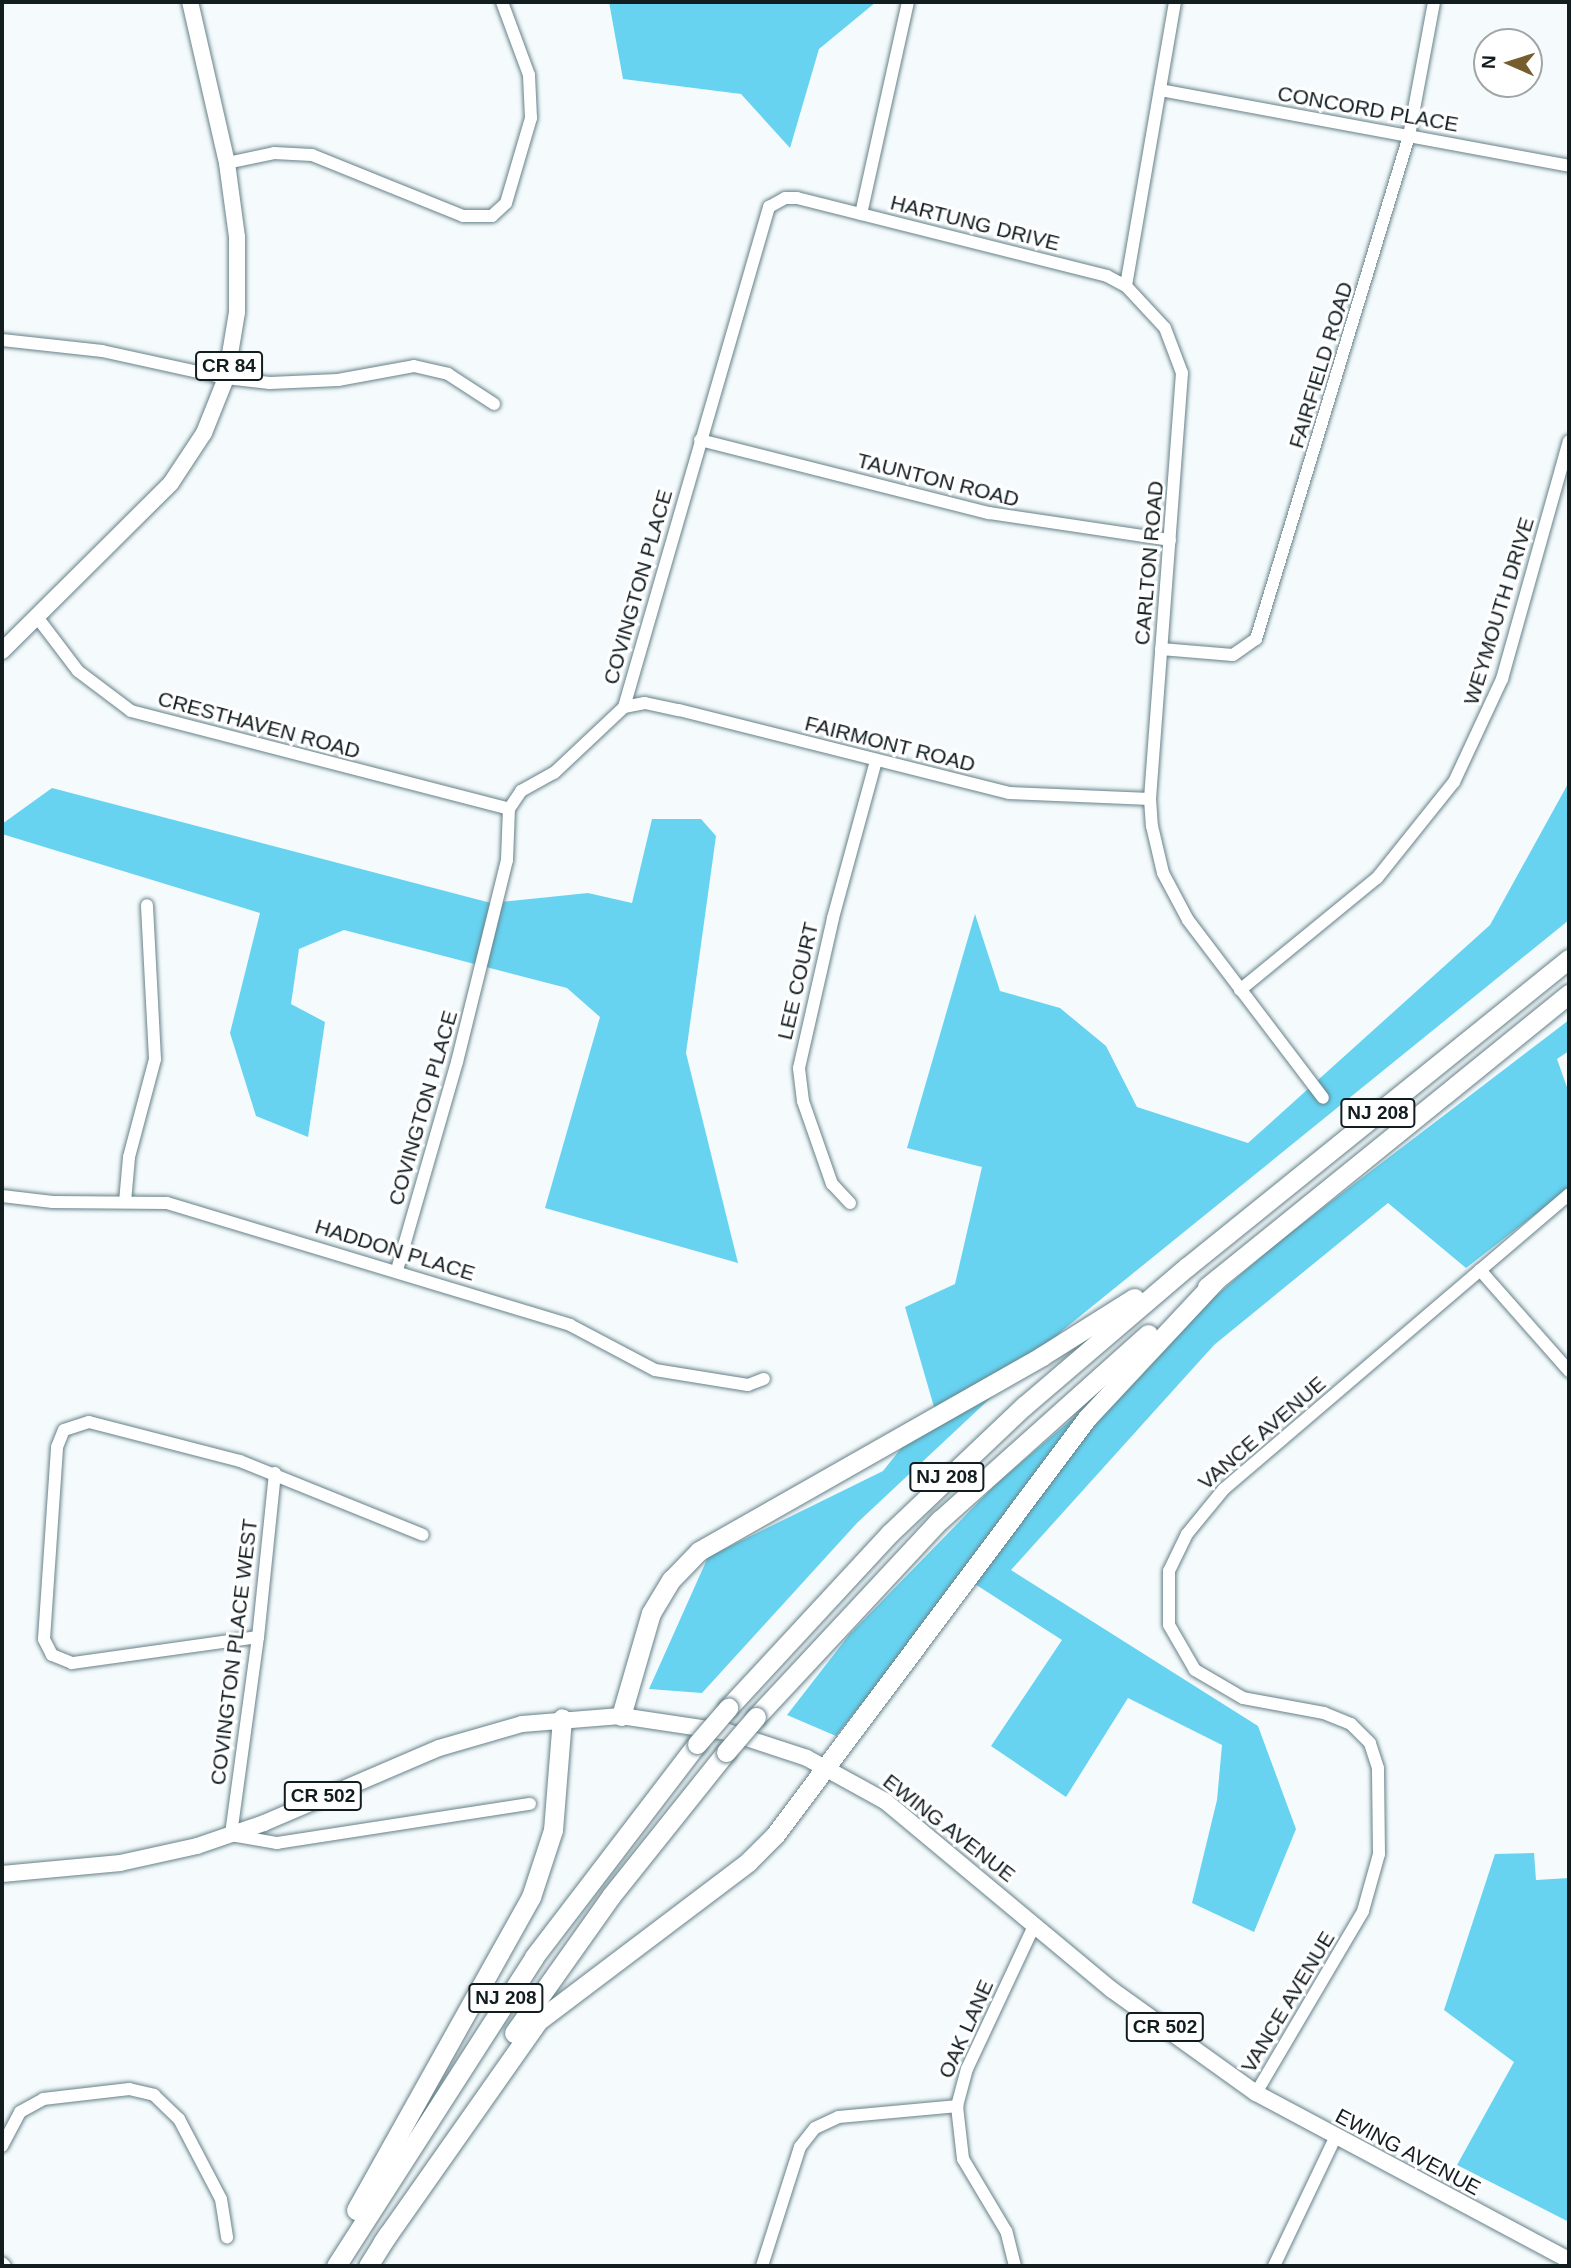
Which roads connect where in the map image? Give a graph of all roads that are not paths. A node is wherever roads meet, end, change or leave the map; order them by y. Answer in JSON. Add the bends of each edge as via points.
{"nodes":[{"id":1,"x":190,"y":2,"type":"edge"},
{"id":2,"x":502,"y":2,"type":"edge"},
{"id":3,"x":908,"y":2,"type":"edge"},
{"id":4,"x":1175,"y":2,"type":"edge"},
{"id":5,"x":1434,"y":2,"type":"edge"},
{"id":6,"x":1160,"y":90,"type":"junction"},
{"id":7,"x":1409,"y":136,"type":"junction"},
{"id":8,"x":227,"y":163,"type":"junction"},
{"id":9,"x":1569,"y":166,"type":"edge"},
{"id":10,"x":861,"y":214,"type":"junction"},
{"id":11,"x":1126,"y":286,"type":"junction"},
{"id":12,"x":2,"y":340,"type":"edge"},
{"id":13,"x":226,"y":378,"type":"junction"},
{"id":14,"x":494,"y":404,"type":"dead end"},
{"id":15,"x":699,"y":440,"type":"junction"},
{"id":16,"x":1569,"y":441,"type":"edge"},
{"id":17,"x":1170,"y":540,"type":"junction"},
{"id":18,"x":37,"y":617,"type":"junction"},
{"id":19,"x":1161,"y":649,"type":"junction"},
{"id":20,"x":2,"y":651,"type":"edge"},
{"id":21,"x":624,"y":707,"type":"junction"},
{"id":22,"x":876,"y":761,"type":"junction"},
{"id":23,"x":1150,"y":799,"type":"junction"},
{"id":24,"x":509,"y":809,"type":"junction"},
{"id":25,"x":146,"y":905,"type":"dead end"},
{"id":26,"x":1569,"y":958,"type":"edge"},
{"id":27,"x":1240,"y":990,"type":"junction"},
{"id":28,"x":1569,"y":994,"type":"edge"},
{"id":29,"x":1323,"y":1098,"type":"dead end"},
{"id":30,"x":1569,"y":1194,"type":"edge"},
{"id":31,"x":2,"y":1196,"type":"edge"},
{"id":32,"x":125,"y":1202,"type":"junction"},
{"id":33,"x":850,"y":1203,"type":"dead end"},
{"id":34,"x":1187,"y":1267,"type":"junction"},
{"id":35,"x":397,"y":1270,"type":"junction"},
{"id":36,"x":1480,"y":1270,"type":"junction"},
{"id":37,"x":1217,"y":1279,"type":"junction"},
{"id":38,"x":1569,"y":1371,"type":"edge"},
{"id":39,"x":764,"y":1379,"type":"dead end"},
{"id":40,"x":275,"y":1474,"type":"junction"},
{"id":41,"x":423,"y":1535,"type":"dead end"},
{"id":42,"x":258,"y":1637,"type":"junction"},
{"id":43,"x":621,"y":1716,"type":"junction"},
{"id":44,"x":562,"y":1718,"type":"junction"},
{"id":45,"x":827,"y":1768,"type":"junction"},
{"id":46,"x":530,"y":1804,"type":"dead end"},
{"id":47,"x":230,"y":1835,"type":"junction"},
{"id":48,"x":2,"y":1874,"type":"edge"},
{"id":49,"x":1035,"y":1924,"type":"junction"},
{"id":50,"x":1256,"y":2093,"type":"junction"},
{"id":51,"x":957,"y":2106,"type":"junction"},
{"id":52,"x":1335,"y":2138,"type":"junction"},
{"id":53,"x":2,"y":2146,"type":"edge"},
{"id":54,"x":227,"y":2238,"type":"dead end"},
{"id":55,"x":382,"y":2243,"type":"junction"},
{"id":56,"x":1561,"y":2260,"type":"edge"},
{"id":57,"x":324,"y":2266,"type":"edge"},
{"id":58,"x":336,"y":2266,"type":"edge"},
{"id":59,"x":368,"y":2266,"type":"edge"},
{"id":60,"x":762,"y":2266,"type":"edge"},
{"id":61,"x":1015,"y":2266,"type":"edge"},
{"id":62,"x":1274,"y":2266,"type":"edge"}],
"edges":[{"from":1,"to":8,"type":"main road","number":"CR 84"},
{"from":2,"to":8,"type":"street","via":[[529,75],[531,118],[506,203],[492,216],[463,216],[312,155],[274,153]]},
{"from":3,"to":10,"type":"street","name":"HARTUNG DRIVE"},
{"from":4,"to":6,"type":"street"},
{"from":5,"to":7,"type":"street","name":"FAIRFIELD ROAD"},
{"from":6,"to":7,"type":"street","name":"CONCORD PLACE"},
{"from":6,"to":11,"type":"street"},
{"from":7,"to":9,"type":"street","name":"CONCORD PLACE"},
{"from":7,"to":19,"type":"street","name":"FAIRFIELD ROAD","via":[[1256,639],[1233,655]]},
{"from":8,"to":13,"type":"main road","number":"CR 84","via":[[239,274],[234,343]]},
{"from":10,"to":11,"type":"street","name":"HARTUNG DRIVE","via":[[1107,276]]},
{"from":10,"to":15,"type":"street","name":"COVINGTON PLACE","via":[[797,198],[785,198],[769,207]]},
{"from":11,"to":17,"type":"street","name":"CARLTON ROAD","via":[[1165,328],[1182,373]]},
{"from":12,"to":13,"type":"street","via":[[102,351]]},
{"from":13,"to":14,"type":"street","via":[[304,383],[414,366],[448,374]]},
{"from":13,"to":18,"type":"main road","number":"CR 84","via":[[204,433],[171,482]]},
{"from":15,"to":17,"type":"street","name":"TAUNTON ROAD","via":[[989,513]]},
{"from":15,"to":21,"type":"street","name":"COVINGTON PLACE"},
{"from":16,"to":27,"type":"street","name":"WEYMOUTH DRIVE","via":[[1502,679],[1454,782],[1377,878]]},
{"from":17,"to":19,"type":"street","name":"CARLTON ROAD"},
{"from":18,"to":20,"type":"main road","number":"CR 84"},
{"from":18,"to":24,"type":"street","name":"CRESTHAVEN ROAD","via":[[78,671],[131,710]]},
{"from":19,"to":23,"type":"street","name":"CARLTON ROAD"},
{"from":21,"to":22,"type":"street","name":"FAIRMONT ROAD","via":[[645,702]]},
{"from":21,"to":24,"type":"street","name":"COVINGTON PLACE","via":[[554,773],[521,791]]},
{"from":22,"to":23,"type":"street","name":"FAIRMONT ROAD","via":[[1019,795]]},
{"from":22,"to":33,"type":"street","name":"LEE COURT","via":[[833,918],[799,1068],[803,1101],[832,1184]]},
{"from":23,"to":27,"type":"street","name":"CARLTON ROAD","via":[[1156,848],[1174,897]]},
{"from":24,"to":35,"type":"street","name":"COVINGTON PLACE","via":[[504,873],[457,1062]]},
{"from":25,"to":32,"type":"street","via":[[152,940],[155,1059],[129,1157]]},
{"from":26,"to":34,"type":"highway","number":"NJ 208"},
{"from":27,"to":29,"type":"street","name":"CARLTON ROAD"},
{"from":28,"to":37,"type":"highway","number":"NJ 208"},
{"from":30,"to":36,"type":"street","name":"VANCE AVENUE"},
{"from":31,"to":32,"type":"street","name":"HADDON PLACE","via":[[53,1202]]},
{"from":32,"to":35,"type":"street","name":"HADDON PLACE","via":[[167,1203]]},
{"from":34,"to":43,"type":"highway","via":[[1042,1356],[699,1551],[671,1580],[650,1613]]},
{"from":34,"to":58,"type":"highway","number":"NJ 208","bridge":true,"via":[[1024,1406],[922,1501],[697,1744],[534,1957]]},
{"from":35,"to":39,"type":"street","name":"HADDON PLACE","via":[[570,1325],[655,1370],[748,1385]]},
{"from":36,"to":38,"type":"street"},
{"from":36,"to":50,"type":"street","name":"VANCE AVENUE","via":[[1224,1489],[1187,1534],[1169,1571],[1169,1625],[1195,1670],[1224,1691],[1243,1698],[1324,1713],[1351,1724],[1370,1743],[1378,1769],[1379,1854],[1363,1911]]},
{"from":37,"to":45,"type":"highway","via":[[1087,1418]]},
{"from":37,"to":55,"type":"highway","number":"NJ 208","bridge":true,"via":[[1076,1395],[949,1512],[842,1620],[756,1717],[556,1972]]},
{"from":40,"to":41,"type":"street"},
{"from":40,"to":42,"type":"street","name":"COVINGTON PLACE WEST"},
{"from":40,"to":42,"type":"street","via":[[89,1422],[64,1430],[57,1447],[44,1639],[52,1655],[72,1663]]},
{"from":42,"to":47,"type":"street","name":"COVINGTON PLACE WEST"},
{"from":43,"to":44,"type":"main road","name":"EWING AVENUE","number":"CR 502"},
{"from":43,"to":45,"type":"main road","name":"EWING AVENUE","number":"CR 502","via":[[727,1732]]},
{"from":44,"to":47,"type":"main road","name":"EWING AVENUE","number":"CR 502","via":[[461,1740]]},
{"from":44,"to":57,"type":"highway","via":[[552,1830],[531,1897]]},
{"from":45,"to":49,"type":"main road","name":"EWING AVENUE","number":"CR 502","via":[[904,1815]]},
{"from":45,"to":55,"type":"highway","via":[[788,1820],[748,1862],[538,2021]]},
{"from":46,"to":47,"type":"street","name":"EWING AVENUE","via":[[277,1843]]},
{"from":47,"to":48,"type":"main road","name":"EWING AVENUE","number":"CR 502","via":[[120,1863]]},
{"from":49,"to":50,"type":"main road","name":"EWING AVENUE","number":"CR 502","via":[[1112,1990]]},
{"from":49,"to":51,"type":"street","name":"OAK LANE","via":[[967,2069]]},
{"from":50,"to":52,"type":"main road","name":"EWING AVENUE","number":"CR 502"},
{"from":51,"to":60,"type":"street","via":[[839,2117],[816,2128],[796,2158]]},
{"from":51,"to":61,"type":"street","name":"OAK LANE","via":[[963,2158],[1006,2231]]},
{"from":52,"to":56,"type":"main road","name":"EWING AVENUE","number":"CR 502"},
{"from":52,"to":62,"type":"street"},
{"from":53,"to":54,"type":"street","via":[[20,2112],[43,2099],[129,2089],[154,2095],[179,2119],[221,2199]]},
{"from":55,"to":59,"type":"highway","number":"NJ 208"}]}
